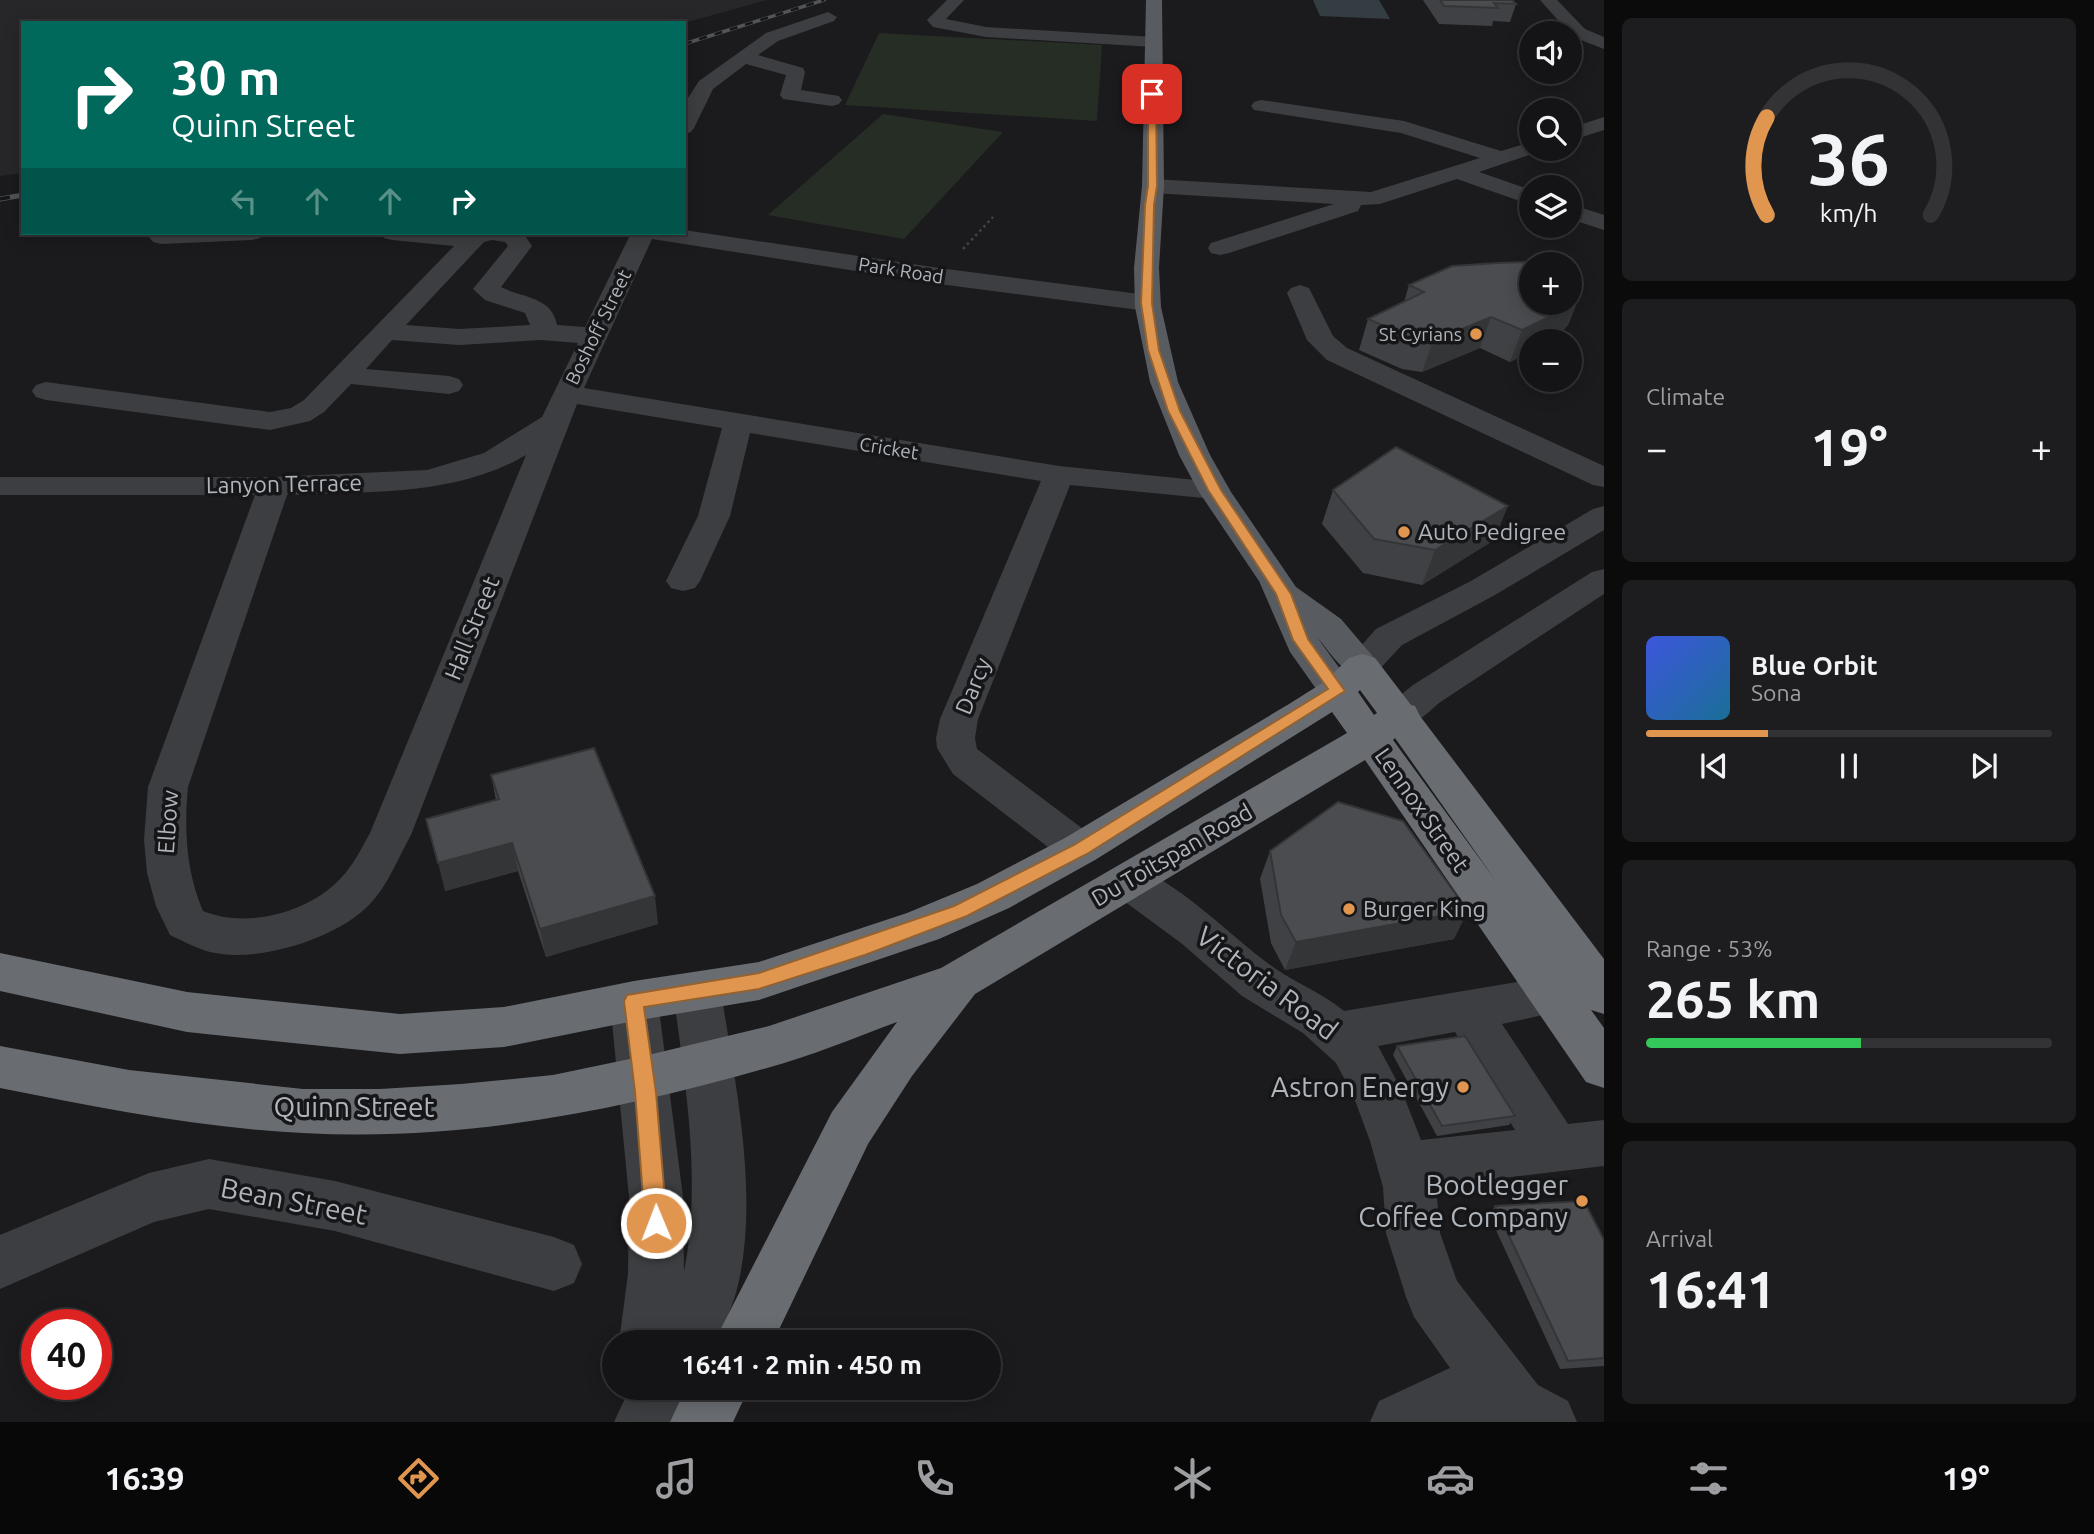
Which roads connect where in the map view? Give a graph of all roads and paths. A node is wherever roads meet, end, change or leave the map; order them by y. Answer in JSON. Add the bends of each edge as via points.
{"nodes":[{"id":1,"x":956,"y":0,"type":"edge"},
{"id":2,"x":1154,"y":0,"type":"edge"},
{"id":3,"x":1548,"y":0,"type":"edge"},
{"id":4,"x":828,"y":17,"type":"dead end"},
{"id":5,"x":1154,"y":42,"type":"junction"},
{"id":6,"x":1604,"y":44,"type":"edge"},
{"id":7,"x":742,"y":58,"type":"junction"},
{"id":8,"x":832,"y":100,"type":"dead end"},
{"id":9,"x":1261,"y":106,"type":"dead end"},
{"id":10,"x":1604,"y":123,"type":"edge"},
{"id":11,"x":686,"y":124,"type":"edge"},
{"id":12,"x":1582,"y":131,"type":"edge"},
{"id":13,"x":1519,"y":152,"type":"edge"},
{"id":14,"x":1503,"y":158,"type":"junction"},
{"id":15,"x":1459,"y":172,"type":"junction"},
{"id":16,"x":1153,"y":186,"type":"junction"},
{"id":17,"x":1268,"y":193,"type":"junction"},
{"id":18,"x":1519,"y":194,"type":"edge"},
{"id":19,"x":1372,"y":199,"type":"junction"},
{"id":20,"x":1582,"y":215,"type":"edge"},
{"id":21,"x":993,"y":216,"type":"dead end"},
{"id":22,"x":1302,"y":221,"type":"junction"},
{"id":23,"x":1604,"y":223,"type":"edge"},
{"id":24,"x":206,"y":235,"type":"edge"},
{"id":25,"x":454,"y":235,"type":"edge"},
{"id":26,"x":642,"y":235,"type":"edge"},
{"id":27,"x":670,"y":235,"type":"edge"},
{"id":28,"x":485,"y":236,"type":"edge"},
{"id":29,"x":161,"y":237,"type":"dead end"},
{"id":30,"x":1220,"y":248,"type":"dead end"},
{"id":31,"x":939,"y":275,"type":"junction"},
{"id":32,"x":1300,"y":293,"type":"dead end"},
{"id":33,"x":1147,"y":303,"type":"junction"},
{"id":34,"x":387,"y":331,"type":"junction"},
{"id":35,"x":541,"y":331,"type":"junction"},
{"id":36,"x":596,"y":335,"type":"junction"},
{"id":37,"x":345,"y":375,"type":"junction"},
{"id":38,"x":449,"y":385,"type":"dead end"},
{"id":39,"x":46,"y":391,"type":"dead end"},
{"id":40,"x":560,"y":408,"type":"junction"},
{"id":41,"x":738,"y":423,"type":"junction"},
{"id":42,"x":1059,"y":475,"type":"junction"},
{"id":43,"x":1604,"y":478,"type":"edge"},
{"id":44,"x":0,"y":486,"type":"edge"},
{"id":45,"x":274,"y":486,"type":"junction"},
{"id":46,"x":1214,"y":490,"type":"junction"},
{"id":47,"x":1604,"y":516,"type":"edge"},
{"id":48,"x":1604,"y":579,"type":"edge"},
{"id":49,"x":683,"y":581,"type":"dead end"},
{"id":50,"x":1350,"y":678,"type":"junction"},
{"id":51,"x":1385,"y":727,"type":"junction"},
{"id":52,"x":390,"y":835,"type":"joint"},
{"id":53,"x":1080,"y":849,"type":"junction"},
{"id":54,"x":1128,"y":881,"type":"junction"},
{"id":55,"x":0,"y":972,"type":"edge"},
{"id":56,"x":958,"y":981,"type":"junction"},
{"id":57,"x":697,"y":991,"type":"junction"},
{"id":58,"x":1553,"y":995,"type":"junction"},
{"id":59,"x":1604,"y":995,"type":"edge"},
{"id":60,"x":634,"y":1001,"type":"junction"},
{"id":61,"x":1467,"y":1010,"type":"junction"},
{"id":62,"x":1336,"y":1033,"type":"junction"},
{"id":63,"x":1601,"y":1059,"type":"edge"},
{"id":64,"x":706,"y":1063,"type":"junction"},
{"id":65,"x":0,"y":1067,"type":"edge"},
{"id":66,"x":644,"y":1078,"type":"junction"},
{"id":67,"x":1579,"y":1146,"type":"edge"},
{"id":68,"x":1403,"y":1166,"type":"junction"},
{"id":69,"x":0,"y":1262,"type":"edge"},
{"id":70,"x":554,"y":1264,"type":"dead end"},
{"id":71,"x":649,"y":1330,"type":"edge"},
{"id":72,"x":692,"y":1330,"type":"edge"},
{"id":73,"x":749,"y":1330,"type":"edge"},
{"id":74,"x":643,"y":1400,"type":"edge"},
{"id":75,"x":655,"y":1400,"type":"edge"},
{"id":76,"x":712,"y":1400,"type":"edge"},
{"id":77,"x":1532,"y":1414,"type":"edge"},
{"id":78,"x":642,"y":1422,"type":"edge"},
{"id":79,"x":700,"y":1422,"type":"edge"},
{"id":80,"x":1400,"y":1422,"type":"edge"}],
"edges":[{"from":1,"to":5,"type":"street","via":[[936,20],[939,23],[986,32]]},
{"from":2,"to":5,"type":"main road"},
{"from":3,"to":6,"type":"street","via":[[1579,33]]},
{"from":4,"to":7,"type":"street","via":[[782,32]]},
{"from":5,"to":16,"type":"main road"},
{"from":7,"to":8,"type":"street","via":[[796,72],[790,95]]},
{"from":7,"to":11,"type":"street","via":[[700,92]]},
{"from":9,"to":14,"type":"street","via":[[1404,127]]},
{"from":10,"to":12,"type":"street"},
{"from":13,"to":14,"type":"street"},
{"from":14,"to":15,"type":"street"},
{"from":15,"to":18,"type":"street"},
{"from":15,"to":19,"type":"street"},
{"from":16,"to":17,"type":"street"},
{"from":16,"to":33,"type":"main road"},
{"from":17,"to":19,"type":"street"},
{"from":17,"to":22,"type":"street","via":[[1291,206]]},
{"from":19,"to":22,"type":"street"},
{"from":20,"to":23,"type":"street"},
{"from":21,"to":31,"type":"path"},
{"from":22,"to":30,"type":"street"},
{"from":24,"to":29,"type":"street"},
{"from":25,"to":28,"type":"street"},
{"from":26,"to":36,"type":"street","name":"Boshoff Street"},
{"from":27,"to":31,"type":"street","name":"Park Road"},
{"from":28,"to":34,"type":"street"},
{"from":28,"to":35,"type":"street","via":[[513,236],[520,246],[486,289],[538,309],[544,323]]},
{"from":31,"to":33,"type":"street","name":"Park Road"},
{"from":32,"to":43,"type":"street","via":[[1321,340],[1337,354]]},
{"from":33,"to":46,"type":"main road","via":[[1153,350],[1165,388]]},
{"from":34,"to":35,"type":"street","via":[[483,337]]},
{"from":34,"to":37,"type":"street"},
{"from":35,"to":36,"type":"street"},
{"from":36,"to":40,"type":"street","name":"Boshoff Street"},
{"from":37,"to":38,"type":"street"},
{"from":37,"to":39,"type":"street","via":[[300,415],[270,421]]},
{"from":40,"to":41,"type":"street","name":"Cricket"},
{"from":40,"to":45,"type":"street","name":"Lanyon Terrace","via":[[513,450],[447,475]]},
{"from":40,"to":52,"type":"street","name":"Hall Street"},
{"from":41,"to":42,"type":"street","name":"Cricket"},
{"from":41,"to":49,"type":"street","via":[[714,516]]},
{"from":42,"to":46,"type":"street","name":"Cricket"},
{"from":42,"to":53,"type":"street","name":"Darcy","via":[[959,719],[954,743],[967,764]]},
{"from":44,"to":45,"type":"street","name":"Lanyon Terrace"},
{"from":45,"to":52,"type":"street","name":"Elbow","via":[[168,787],[164,838],[174,897],[186,923],[215,935],[290,929],[329,912],[354,893]]},
{"from":46,"to":50,"type":"main road","via":[[1283,594],[1300,640]]},
{"from":47,"to":50,"type":"street","via":[[1389,637]]},
{"from":48,"to":51,"type":"street","name":"Du Toitspan Road","via":[[1426,694]]},
{"from":50,"to":51,"type":"highway","name":"Lennox Street"},
{"from":50,"to":53,"type":"highway"},
{"from":51,"to":54,"type":"highway","name":"Du Toitspan Road"},
{"from":51,"to":58,"type":"highway","name":"Lennox Street"},
{"from":51,"to":59,"type":"highway","name":"Lennox Street"},
{"from":53,"to":57,"type":"highway","via":[[993,897],[923,926],[759,981]]},
{"from":54,"to":56,"type":"highway","name":"Du Toitspan Road"},
{"from":54,"to":62,"type":"street","name":"Victoria Road","via":[[1259,982]]},
{"from":55,"to":60,"type":"highway","via":[[187,1012],[400,1034],[504,1027]]},
{"from":56,"to":64,"type":"highway","name":"Du Toitspan Road","via":[[769,1047]]},
{"from":56,"to":73,"type":"highway","via":[[850,1128]]},
{"from":57,"to":60,"type":"highway"},
{"from":57,"to":64,"type":"street"},
{"from":58,"to":61,"type":"street"},
{"from":58,"to":63,"type":"highway","name":"Lennox Street"},
{"from":60,"to":66,"type":"street"},
{"from":61,"to":62,"type":"street"},
{"from":61,"to":67,"type":"street"},
{"from":62,"to":68,"type":"street","name":"Victoria Road","via":[[1353,1048],[1376,1089]]},
{"from":64,"to":66,"type":"highway","name":"Quinn Street"},
{"from":64,"to":72,"type":"street","via":[[719,1194],[709,1290]]},
{"from":65,"to":66,"type":"highway","name":"Quinn Street","via":[[129,1092],[303,1111],[461,1106],[553,1097]]},
{"from":66,"to":71,"type":"street","via":[[656,1197],[656,1274]]},
{"from":67,"to":68,"type":"street"},
{"from":68,"to":77,"type":"street","name":"Victoria Road","via":[[1410,1186],[1413,1233],[1434,1297],[1471,1349]]},
{"from":69,"to":70,"type":"street","name":"Bean Street","via":[[149,1198],[209,1184],[335,1206]]},
{"from":74,"to":78,"type":"street"},
{"from":75,"to":78,"type":"street"},
{"from":76,"to":79,"type":"highway"},
{"from":77,"to":80,"type":"street","via":[[1450,1398]]}]}
